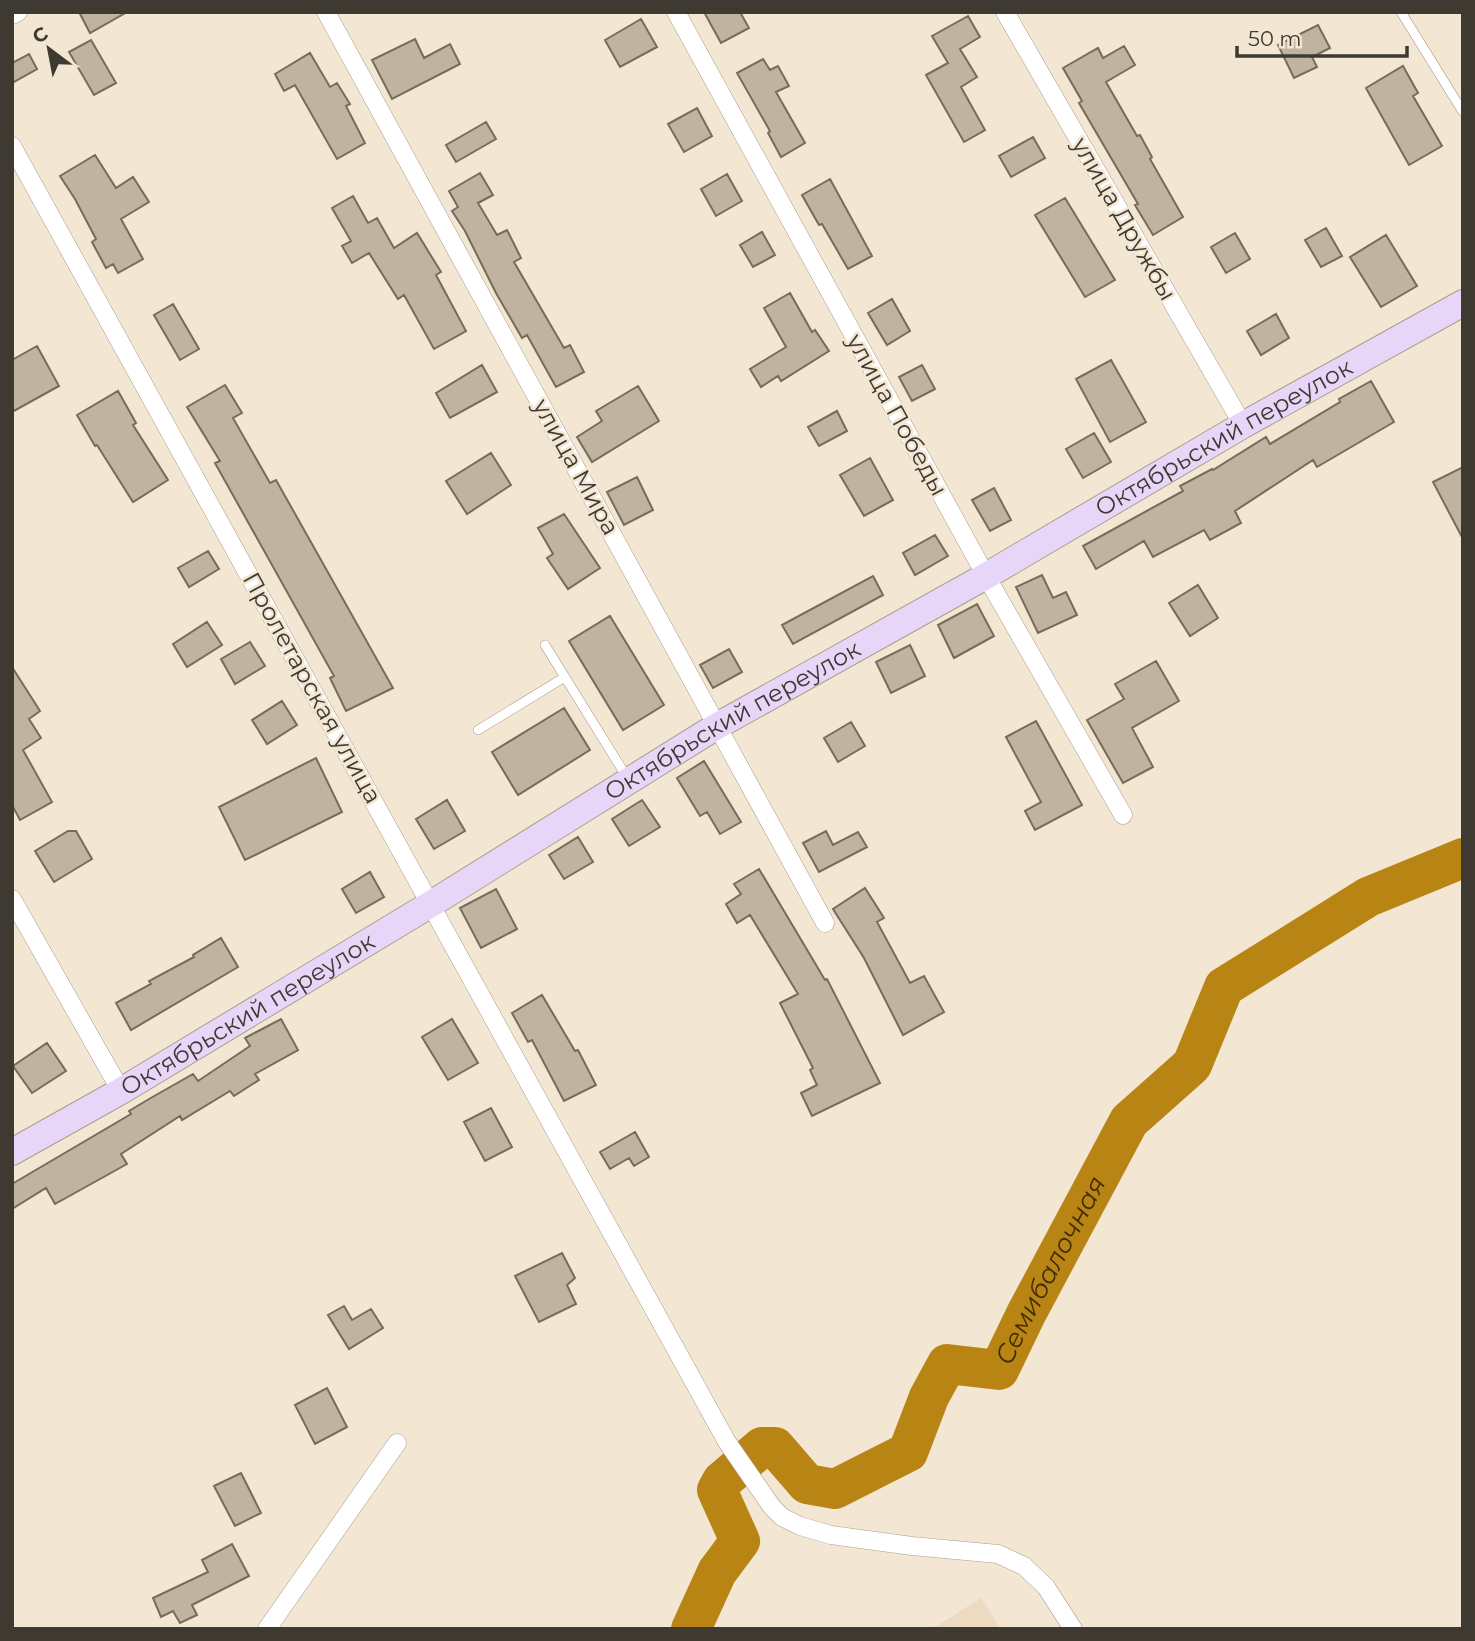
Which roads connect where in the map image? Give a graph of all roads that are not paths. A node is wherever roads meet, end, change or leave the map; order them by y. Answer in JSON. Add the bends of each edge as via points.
{"nodes":[{"id":1,"x":18,"y":12,"type":"edge"},
{"id":2,"x":326,"y":12,"type":"edge"},
{"id":3,"x":676,"y":12,"type":"edge"},
{"id":4,"x":1005,"y":12,"type":"edge"},
{"id":5,"x":1401,"y":12,"type":"edge"},
{"id":6,"x":12,"y":15,"type":"edge"},
{"id":7,"x":1463,"y":112,"type":"edge"},
{"id":8,"x":12,"y":146,"type":"edge"},
{"id":9,"x":1463,"y":303,"type":"edge"},
{"id":10,"x":1243,"y":425,"type":"junction"},
{"id":11,"x":986,"y":576,"type":"junction"},
{"id":12,"x":545,"y":645,"type":"dead end"},
{"id":13,"x":565,"y":677,"type":"junction"},
{"id":14,"x":717,"y":726,"type":"junction"},
{"id":15,"x":478,"y":730,"type":"dead end"},
{"id":16,"x":628,"y":781,"type":"junction"},
{"id":17,"x":1123,"y":814,"type":"dead end"},
{"id":18,"x":12,"y":899,"type":"edge"},
{"id":19,"x":431,"y":904,"type":"junction"},
{"id":20,"x":825,"y":923,"type":"dead end"},
{"id":21,"x":121,"y":1091,"type":"junction"},
{"id":22,"x":12,"y":1152,"type":"edge"},
{"id":23,"x":397,"y":1443,"type":"dead end"},
{"id":24,"x":267,"y":1629,"type":"edge"},
{"id":25,"x":1073,"y":1629,"type":"edge"}],
"edges":[{"from":1,"to":6,"type":"street"},
{"from":2,"to":14,"type":"street","name":"улица Мира"},
{"from":3,"to":11,"type":"street","name":"улица Победы"},
{"from":4,"to":10,"type":"street","name":"улица Дружбы"},
{"from":5,"to":7,"type":"lane"},
{"from":8,"to":19,"type":"street","name":"Пролетарская улица"},
{"from":9,"to":10,"type":"street","name":"Октябрьский переулок"},
{"from":10,"to":11,"type":"street","name":"Октябрьский переулок"},
{"from":11,"to":14,"type":"street","name":"Октябрьский переулок"},
{"from":11,"to":17,"type":"street","name":"улица Победы"},
{"from":12,"to":13,"type":"lane"},
{"from":13,"to":15,"type":"lane"},
{"from":13,"to":16,"type":"lane"},
{"from":14,"to":16,"type":"street","name":"Октябрьский переулок"},
{"from":14,"to":20,"type":"street","name":"улица Мира"},
{"from":16,"to":19,"type":"street","name":"Октябрьский переулок"},
{"from":18,"to":21,"type":"street"},
{"from":19,"to":21,"type":"street","name":"Октябрьский переулок"},
{"from":19,"to":25,"type":"street","name":"Пролетарская улица","via":[[727,1442],[772,1507],[800,1526],[831,1535],[998,1553],[1024,1566],[1046,1587]]},
{"from":21,"to":22,"type":"street","name":"Октябрьский переулок"},
{"from":23,"to":24,"type":"street"}]}
